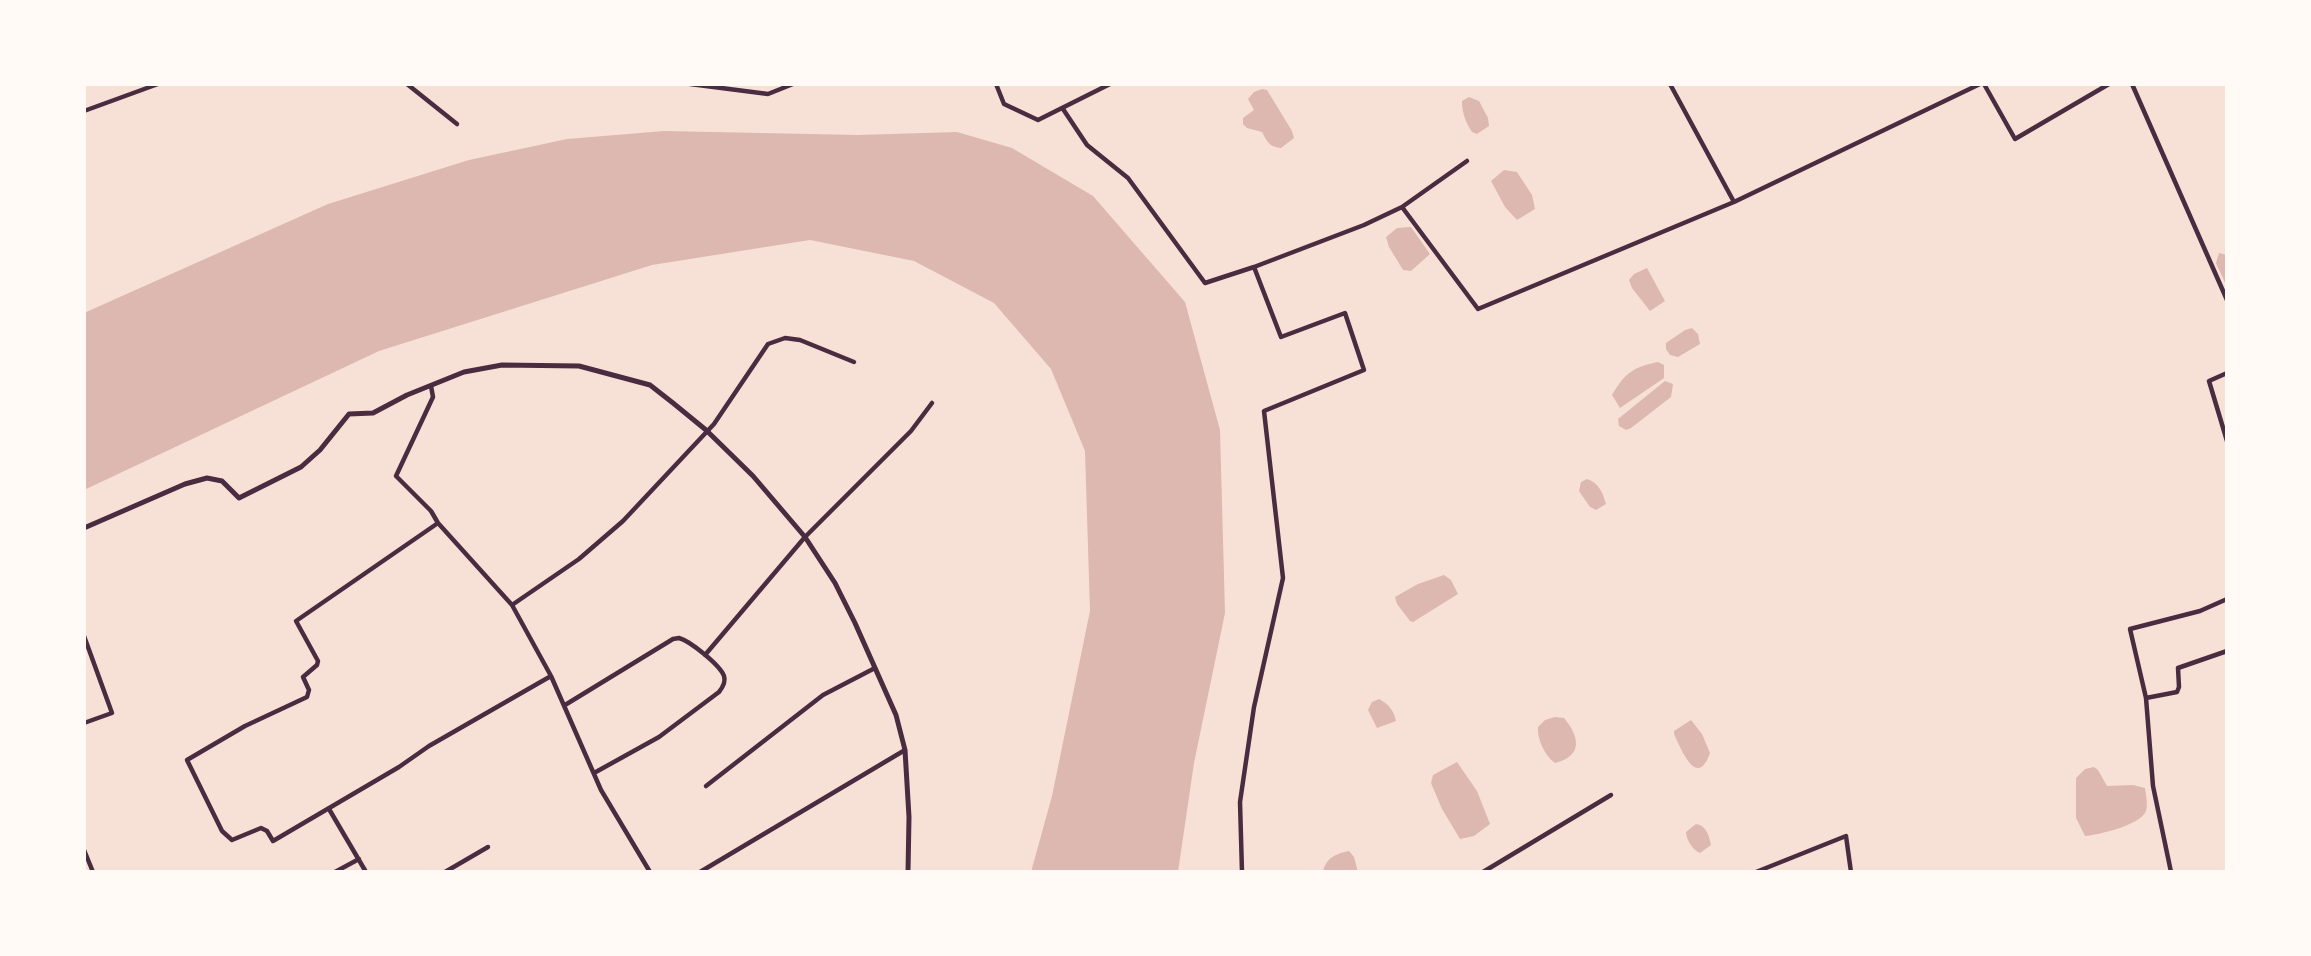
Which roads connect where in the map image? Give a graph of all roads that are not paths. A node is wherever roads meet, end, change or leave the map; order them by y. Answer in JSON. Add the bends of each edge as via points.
{"nodes":[{"id":1,"x":158,"y":84,"type":"edge"},
{"id":2,"x":407,"y":84,"type":"edge"},
{"id":3,"x":690,"y":84,"type":"edge"},
{"id":4,"x":793,"y":84,"type":"edge"},
{"id":5,"x":996,"y":84,"type":"edge"},
{"id":6,"x":1110,"y":84,"type":"edge"},
{"id":7,"x":1670,"y":84,"type":"edge"},
{"id":8,"x":1982,"y":84,"type":"edge"},
{"id":9,"x":2109,"y":84,"type":"edge"},
{"id":10,"x":2132,"y":84,"type":"edge"},
{"id":11,"x":1063,"y":109,"type":"junction"},
{"id":12,"x":84,"y":110,"type":"edge"},
{"id":13,"x":457,"y":124,"type":"dead end"},
{"id":14,"x":1467,"y":161,"type":"dead end"},
{"id":15,"x":1734,"y":202,"type":"junction"},
{"id":16,"x":1402,"y":207,"type":"junction"},
{"id":17,"x":1254,"y":267,"type":"junction"},
{"id":18,"x":2227,"y":300,"type":"edge"},
{"id":19,"x":854,"y":362,"type":"dead end"},
{"id":20,"x":2227,"y":373,"type":"edge"},
{"id":21,"x":431,"y":386,"type":"junction"},
{"id":22,"x":932,"y":403,"type":"dead end"},
{"id":23,"x":706,"y":430,"type":"junction"},
{"id":24,"x":2227,"y":441,"type":"edge"},
{"id":25,"x":438,"y":523,"type":"junction"},
{"id":26,"x":84,"y":528,"type":"edge"},
{"id":27,"x":805,"y":537,"type":"junction"},
{"id":28,"x":2227,"y":598,"type":"edge"},
{"id":29,"x":512,"y":606,"type":"junction"},
{"id":30,"x":84,"y":636,"type":"edge"},
{"id":31,"x":2227,"y":651,"type":"edge"},
{"id":32,"x":705,"y":656,"type":"junction"},
{"id":33,"x":875,"y":668,"type":"junction"},
{"id":34,"x":551,"y":676,"type":"junction"},
{"id":35,"x":2146,"y":698,"type":"junction"},
{"id":36,"x":565,"y":705,"type":"junction"},
{"id":37,"x":84,"y":723,"type":"edge"},
{"id":38,"x":905,"y":750,"type":"junction"},
{"id":39,"x":594,"y":773,"type":"junction"},
{"id":40,"x":706,"y":786,"type":"dead end"},
{"id":41,"x":1611,"y":795,"type":"dead end"},
{"id":42,"x":329,"y":809,"type":"junction"},
{"id":43,"x":488,"y":847,"type":"dead end"},
{"id":44,"x":84,"y":850,"type":"edge"},
{"id":45,"x":359,"y":859,"type":"junction"},
{"id":46,"x":93,"y":872,"type":"edge"},
{"id":47,"x":335,"y":872,"type":"edge"},
{"id":48,"x":366,"y":872,"type":"edge"},
{"id":49,"x":445,"y":872,"type":"edge"},
{"id":50,"x":650,"y":872,"type":"edge"},
{"id":51,"x":699,"y":872,"type":"edge"},
{"id":52,"x":908,"y":872,"type":"edge"},
{"id":53,"x":1242,"y":872,"type":"edge"},
{"id":54,"x":1483,"y":872,"type":"edge"},
{"id":55,"x":1756,"y":872,"type":"edge"},
{"id":56,"x":1851,"y":872,"type":"edge"},
{"id":57,"x":2171,"y":872,"type":"edge"}],
"edges":[{"from":1,"to":12,"type":"street"},
{"from":2,"to":13,"type":"street"},
{"from":3,"to":4,"type":"street","via":[[768,94]]},
{"from":5,"to":11,"type":"street","via":[[1004,104],[1038,121]]},
{"from":6,"to":11,"type":"street"},
{"from":7,"to":15,"type":"street"},
{"from":8,"to":9,"type":"street","via":[[2015,139]]},
{"from":8,"to":15,"type":"street"},
{"from":10,"to":18,"type":"street"},
{"from":11,"to":17,"type":"street","via":[[1087,145],[1128,178],[1205,283]]},
{"from":14,"to":16,"type":"street"},
{"from":15,"to":16,"type":"street","via":[[1478,309]]},
{"from":16,"to":17,"type":"street"},
{"from":17,"to":53,"type":"street","via":[[1281,337],[1345,313],[1364,370],[1264,411],[1283,578],[1254,707],[1240,802]]},
{"from":19,"to":23,"type":"street","via":[[800,340],[785,338],[768,344]]},
{"from":20,"to":24,"type":"street","via":[[2209,381]]},
{"from":21,"to":23,"type":"street","via":[[464,372],[502,365],[579,366],[650,385]]},
{"from":21,"to":25,"type":"street","via":[[432,397],[396,473]]},
{"from":21,"to":26,"type":"street","via":[[373,413],[349,414],[301,467],[239,498],[222,481],[207,478]]},
{"from":22,"to":27,"type":"street","via":[[911,432]]},
{"from":23,"to":27,"type":"street"},
{"from":23,"to":29,"type":"street","via":[[623,521]]},
{"from":25,"to":29,"type":"street"},
{"from":25,"to":42,"type":"street","via":[[296,621],[318,661],[303,677],[307,697],[187,760],[222,831],[232,840],[261,828],[273,841]]},
{"from":27,"to":32,"type":"street"},
{"from":27,"to":33,"type":"street","via":[[835,583]]},
{"from":28,"to":35,"type":"street","via":[[2200,611],[2130,629]]},
{"from":29,"to":34,"type":"street"},
{"from":30,"to":37,"type":"street","via":[[112,713]]},
{"from":31,"to":35,"type":"street","via":[[2178,667],[2179,690]]},
{"from":32,"to":36,"type":"street","via":[[684,639],[673,639]]},
{"from":32,"to":39,"type":"street","via":[[723,674],[723,688],[659,737]]},
{"from":33,"to":38,"type":"street","via":[[896,715]]},
{"from":33,"to":40,"type":"street","via":[[823,695]]},
{"from":34,"to":36,"type":"street"},
{"from":34,"to":42,"type":"street"},
{"from":35,"to":57,"type":"street","via":[[2153,786]]},
{"from":36,"to":39,"type":"street"},
{"from":38,"to":51,"type":"street"},
{"from":38,"to":52,"type":"street"},
{"from":39,"to":50,"type":"street"},
{"from":41,"to":54,"type":"street"},
{"from":42,"to":45,"type":"street"},
{"from":43,"to":49,"type":"street"},
{"from":44,"to":46,"type":"street"},
{"from":45,"to":47,"type":"street"},
{"from":45,"to":48,"type":"street"},
{"from":55,"to":56,"type":"street","via":[[1846,836]]}]}
